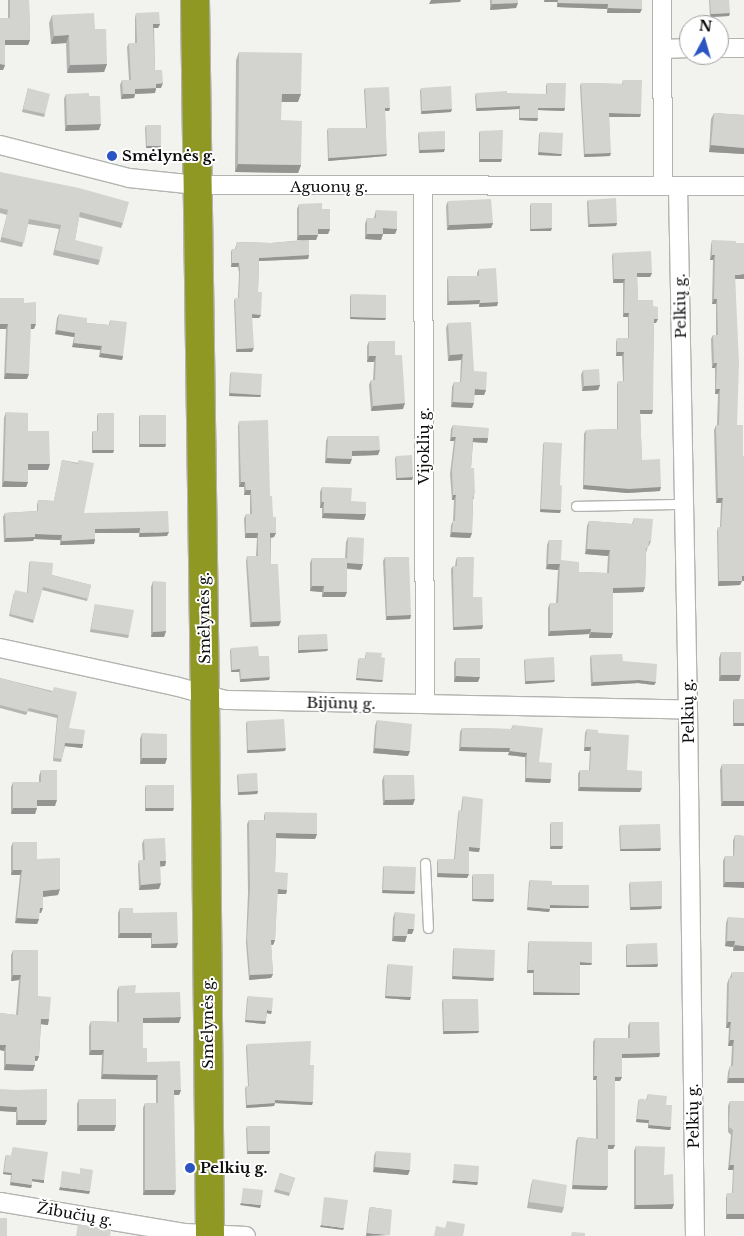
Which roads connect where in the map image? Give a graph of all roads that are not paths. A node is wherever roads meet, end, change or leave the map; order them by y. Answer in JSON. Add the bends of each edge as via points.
{"nodes":[{"id":1,"x":195,"y":0,"type":"edge"},
{"id":2,"x":662,"y":0,"type":"edge"},
{"id":3,"x":679,"y":48,"type":"edge"},
{"id":4,"x":729,"y":48,"type":"edge"},
{"id":5,"x":744,"y":48,"type":"edge"},
{"id":6,"x":662,"y":49,"type":"junction"},
{"id":7,"x":0,"y":146,"type":"edge"},
{"id":8,"x":197,"y":185,"type":"junction"},
{"id":9,"x":670,"y":186,"type":"junction"},
{"id":10,"x":744,"y":186,"type":"edge"},
{"id":11,"x":423,"y":187,"type":"junction"},
{"id":12,"x":684,"y":504,"type":"junction"},
{"id":13,"x":576,"y":506,"type":"dead end"},
{"id":14,"x":0,"y":648,"type":"edge"},
{"id":15,"x":206,"y":696,"type":"junction"},
{"id":16,"x":425,"y":704,"type":"junction"},
{"id":17,"x":688,"y":710,"type":"junction"},
{"id":18,"x":426,"y":863,"type":"dead end"},
{"id":19,"x":428,"y":928,"type":"dead end"},
{"id":20,"x":0,"y":1202,"type":"edge"},
{"id":21,"x":210,"y":1235,"type":"edge"},
{"id":22,"x":246,"y":1236,"type":"edge"},
{"id":23,"x":695,"y":1236,"type":"edge"}],
"edges":[{"from":1,"to":8,"type":"highway","name":"Smėlynės g."},
{"from":2,"to":6,"type":"street","name":"Pelkių g."},
{"from":3,"to":6,"type":"street"},
{"from":4,"to":5,"type":"street"},
{"from":6,"to":9,"type":"street","name":"Pelkių g."},
{"from":7,"to":8,"type":"street","name":"Aguonų g.","via":[[129,178]]},
{"from":8,"to":11,"type":"street","name":"Aguonų g."},
{"from":8,"to":15,"type":"highway","name":"Smėlynės g."},
{"from":9,"to":10,"type":"street","name":"Aguonų g."},
{"from":9,"to":11,"type":"street","name":"Aguonų g."},
{"from":9,"to":12,"type":"street","name":"Pelkių g."},
{"from":11,"to":16,"type":"street","name":"Vijoklių g."},
{"from":12,"to":13,"type":"lane"},
{"from":12,"to":17,"type":"street","name":"Pelkių g."},
{"from":14,"to":15,"type":"street","name":"Bijūnų g.","via":[[175,686]]},
{"from":15,"to":16,"type":"street","name":"Bijūnų g.","via":[[226,700]]},
{"from":15,"to":21,"type":"highway","name":"Smėlynės g."},
{"from":16,"to":17,"type":"street","name":"Bijūnų g."},
{"from":17,"to":23,"type":"street","name":"Pelkių g."},
{"from":18,"to":19,"type":"lane"},
{"from":20,"to":21,"type":"street","name":"Žibučių g."},
{"from":21,"to":22,"type":"street"}]}
